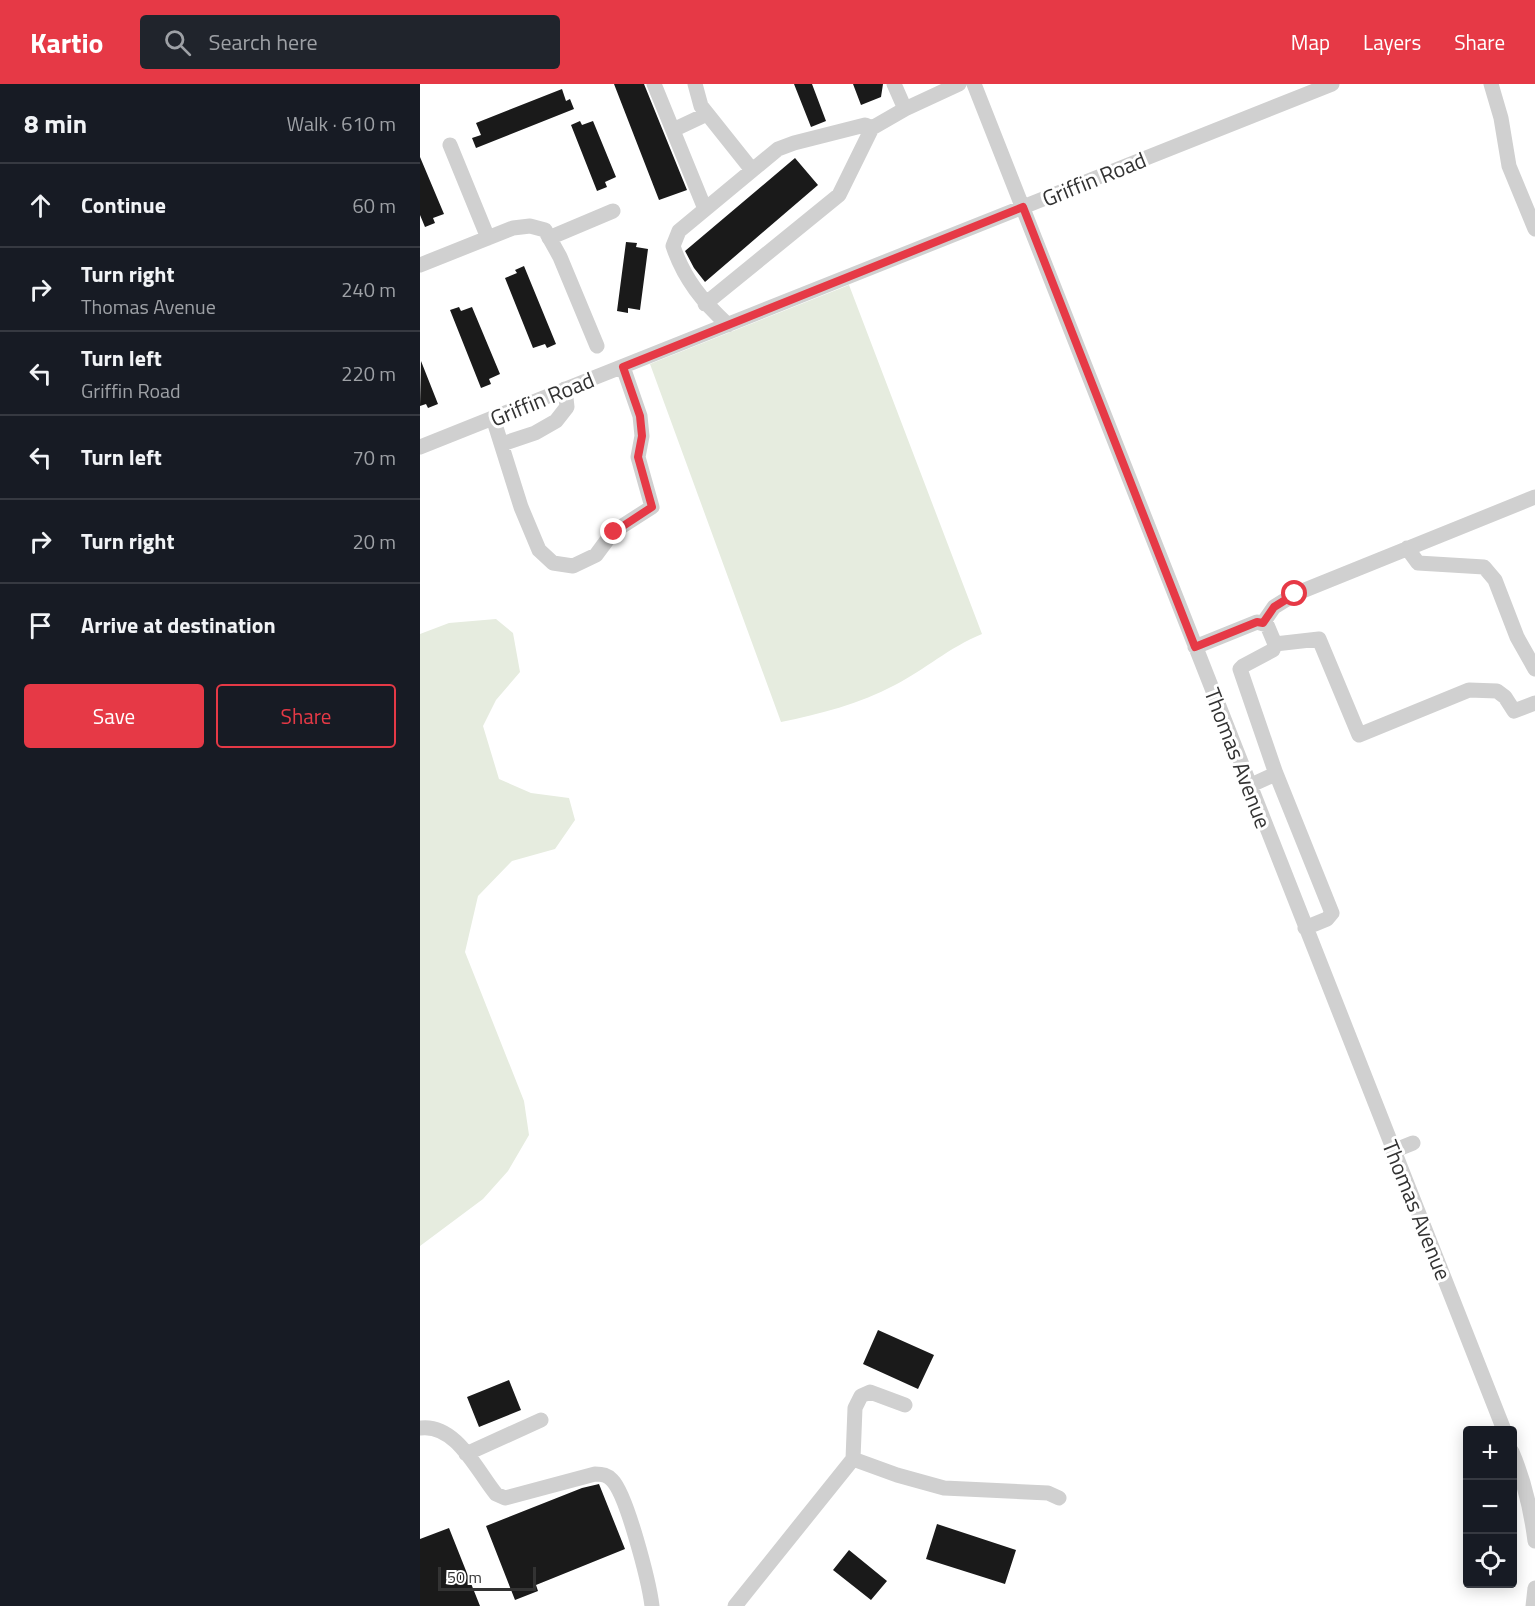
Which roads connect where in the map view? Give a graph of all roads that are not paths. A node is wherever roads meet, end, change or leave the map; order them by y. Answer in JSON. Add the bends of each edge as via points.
{"nodes":[{"id":1,"x":654,"y":84,"type":"edge"},
{"id":2,"x":695,"y":84,"type":"edge"},
{"id":3,"x":894,"y":84,"type":"edge"},
{"id":4,"x":959,"y":84,"type":"edge"},
{"id":5,"x":974,"y":84,"type":"edge"},
{"id":6,"x":1332,"y":84,"type":"edge"},
{"id":7,"x":1491,"y":84,"type":"edge"},
{"id":8,"x":905,"y":109,"type":"junction"},
{"id":9,"x":706,"y":114,"type":"junction"},
{"id":10,"x":872,"y":128,"type":"junction"},
{"id":11,"x":673,"y":130,"type":"junction"},
{"id":12,"x":450,"y":145,"type":"dead end"},
{"id":13,"x":752,"y":170,"type":"junction"},
{"id":14,"x":1023,"y":207,"type":"junction"},
{"id":15,"x":705,"y":209,"type":"junction"},
{"id":16,"x":613,"y":210,"type":"dead end"},
{"id":17,"x":1535,"y":229,"type":"edge"},
{"id":18,"x":488,"y":238,"type":"junction"},
{"id":19,"x":549,"y":238,"type":"junction"},
{"id":20,"x":420,"y":265,"type":"edge"},
{"id":21,"x":705,"y":303,"type":"junction"},
{"id":22,"x":728,"y":325,"type":"junction"},
{"id":23,"x":597,"y":346,"type":"dead end"},
{"id":24,"x":623,"y":367,"type":"junction"},
{"id":25,"x":565,"y":389,"type":"junction"},
{"id":26,"x":493,"y":418,"type":"junction"},
{"id":27,"x":502,"y":444,"type":"junction"},
{"id":28,"x":420,"y":447,"type":"edge"},
{"id":29,"x":1535,"y":496,"type":"edge"},
{"id":30,"x":1407,"y":548,"type":"junction"},
{"id":31,"x":1263,"y":623,"type":"junction"},
{"id":32,"x":1275,"y":644,"type":"junction"},
{"id":33,"x":1195,"y":647,"type":"junction"},
{"id":34,"x":1535,"y":669,"type":"edge"},
{"id":35,"x":1535,"y":703,"type":"edge"},
{"id":36,"x":1275,"y":771,"type":"junction"},
{"id":37,"x":1249,"y":786,"type":"junction"},
{"id":38,"x":1305,"y":928,"type":"junction"},
{"id":39,"x":1413,"y":1143,"type":"dead end"},
{"id":40,"x":1393,"y":1151,"type":"junction"},
{"id":41,"x":905,"y":1406,"type":"dead end"},
{"id":42,"x":541,"y":1420,"type":"dead end"},
{"id":43,"x":1502,"y":1426,"type":"edge"},
{"id":44,"x":420,"y":1428,"type":"edge"},
{"id":45,"x":466,"y":1454,"type":"junction"},
{"id":46,"x":853,"y":1459,"type":"junction"},
{"id":47,"x":1517,"y":1464,"type":"edge"},
{"id":48,"x":1059,"y":1498,"type":"dead end"},
{"id":49,"x":1535,"y":1541,"type":"edge"},
{"id":50,"x":1535,"y":1588,"type":"edge"},
{"id":51,"x":652,"y":1606,"type":"edge"},
{"id":52,"x":735,"y":1606,"type":"edge"},
{"id":53,"x":1533,"y":1606,"type":"edge"}],
"edges":[{"from":1,"to":11,"type":"street"},
{"from":2,"to":9,"type":"street"},
{"from":3,"to":8,"type":"street"},
{"from":4,"to":8,"type":"street"},
{"from":5,"to":14,"type":"street","name":"Thomas Avenue"},
{"from":6,"to":14,"type":"street","name":"Griffin Road"},
{"from":7,"to":17,"type":"street","via":[[1509,166]]},
{"from":8,"to":10,"type":"street"},
{"from":9,"to":11,"type":"street"},
{"from":9,"to":13,"type":"street"},
{"from":10,"to":13,"type":"street","via":[[865,125],[794,143],[778,149]]},
{"from":10,"to":21,"type":"street","via":[[839,195]]},
{"from":11,"to":15,"type":"street"},
{"from":12,"to":18,"type":"street"},
{"from":13,"to":15,"type":"street"},
{"from":14,"to":22,"type":"street","name":"Griffin Road"},
{"from":14,"to":33,"type":"street","name":"Thomas Avenue"},
{"from":15,"to":21,"type":"street","via":[[679,231],[673,246],[692,288]]},
{"from":16,"to":19,"type":"street"},
{"from":18,"to":19,"type":"street","via":[[530,226],[545,230]]},
{"from":18,"to":20,"type":"street"},
{"from":19,"to":23,"type":"street"},
{"from":21,"to":22,"type":"street"},
{"from":22,"to":24,"type":"street","name":"Griffin Road"},
{"from":24,"to":25,"type":"street","name":"Griffin Road"},
{"from":24,"to":27,"type":"street","via":[[640,416],[638,457],[652,507],[614,532],[596,555],[573,566],[553,563],[539,550]]},
{"from":25,"to":26,"type":"street","name":"Griffin Road"},
{"from":25,"to":27,"type":"street","via":[[567,407],[556,421]]},
{"from":26,"to":27,"type":"street"},
{"from":26,"to":28,"type":"street","name":"Griffin Road"},
{"from":29,"to":30,"type":"street"},
{"from":30,"to":31,"type":"street","via":[[1295,594],[1274,607]]},
{"from":30,"to":34,"type":"street","via":[[1418,563],[1484,567],[1495,580],[1517,637]]},
{"from":31,"to":32,"type":"street"},
{"from":31,"to":33,"type":"street"},
{"from":32,"to":35,"type":"street","via":[[1319,639],[1359,735],[1469,690],[1497,691],[1514,711]]},
{"from":32,"to":36,"type":"street","via":[[1273,650],[1240,669]]},
{"from":33,"to":37,"type":"street","name":"Thomas Avenue"},
{"from":36,"to":37,"type":"street"},
{"from":36,"to":38,"type":"street","via":[[1332,913]]},
{"from":37,"to":38,"type":"street","name":"Thomas Avenue"},
{"from":38,"to":40,"type":"street","name":"Thomas Avenue"},
{"from":39,"to":40,"type":"street"},
{"from":40,"to":43,"type":"street","name":"Thomas Avenue"},
{"from":41,"to":46,"type":"street","via":[[870,1392],[861,1396],[855,1408]]},
{"from":42,"to":45,"type":"street"},
{"from":44,"to":45,"type":"street","via":[[438,1429]]},
{"from":45,"to":51,"type":"street","via":[[496,1494],[505,1498],[595,1474],[612,1480],[619,1489],[637,1541]]},
{"from":46,"to":48,"type":"street","via":[[944,1488],[1048,1493]]},
{"from":46,"to":52,"type":"street"},
{"from":47,"to":49,"type":"street"},
{"from":50,"to":53,"type":"street"}]}
